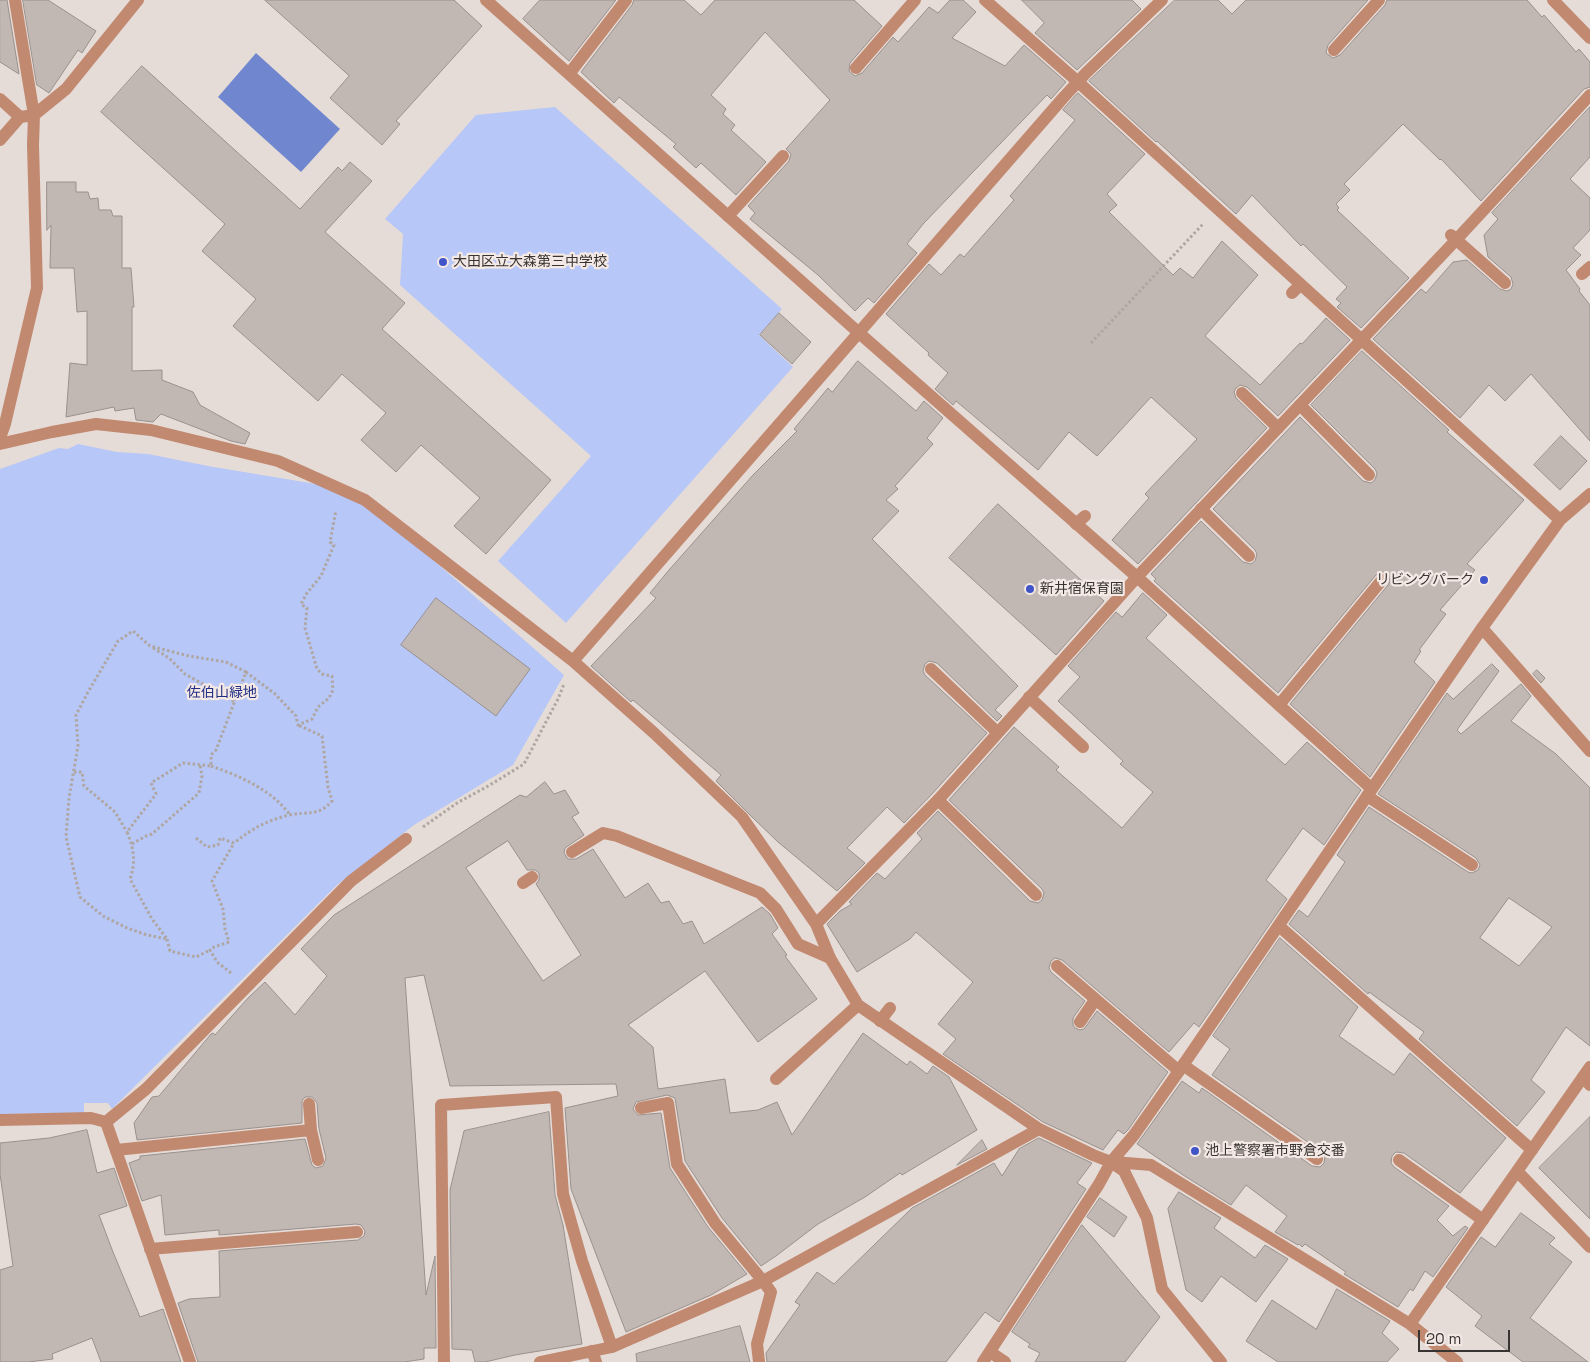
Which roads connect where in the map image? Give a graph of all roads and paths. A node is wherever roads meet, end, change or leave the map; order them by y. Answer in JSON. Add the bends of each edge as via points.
{"nodes":[{"id":1,"x":15,"y":0,"type":"edge"},
{"id":2,"x":138,"y":0,"type":"edge"},
{"id":3,"x":486,"y":0,"type":"edge"},
{"id":4,"x":626,"y":0,"type":"edge"},
{"id":5,"x":915,"y":0,"type":"edge"},
{"id":6,"x":985,"y":0,"type":"edge"},
{"id":7,"x":1162,"y":0,"type":"edge"},
{"id":8,"x":1379,"y":0,"type":"edge"},
{"id":9,"x":1553,"y":0,"type":"edge"},
{"id":10,"x":1590,"y":38,"type":"edge"},
{"id":11,"x":1334,"y":50,"type":"dead end"},
{"id":12,"x":856,"y":68,"type":"dead end"},
{"id":13,"x":569,"y":74,"type":"junction"},
{"id":14,"x":1077,"y":82,"type":"junction"},
{"id":15,"x":1590,"y":95,"type":"edge"},
{"id":16,"x":0,"y":99,"type":"edge"},
{"id":17,"x":34,"y":115,"type":"junction"},
{"id":18,"x":20,"y":117,"type":"junction"},
{"id":19,"x":0,"y":140,"type":"edge"},
{"id":20,"x":783,"y":156,"type":"dead end"},
{"id":21,"x":1217,"y":209,"type":"junction"},
{"id":22,"x":728,"y":216,"type":"junction"},
{"id":23,"x":1453,"y":238,"type":"junction"},
{"id":24,"x":1505,"y":284,"type":"dead end"},
{"id":25,"x":858,"y":332,"type":"junction"},
{"id":26,"x":1361,"y":341,"type":"junction"},
{"id":27,"x":1091,"y":343,"type":"dead end"},
{"id":28,"x":1242,"y":393,"type":"dead end"},
{"id":29,"x":1300,"y":405,"type":"junction"},
{"id":30,"x":1278,"y":428,"type":"junction"},
{"id":31,"x":0,"y":438,"type":"edge"},
{"id":32,"x":0,"y":444,"type":"edge"},
{"id":33,"x":1370,"y":475,"type":"dead end"},
{"id":34,"x":340,"y":488,"type":"junction"},
{"id":35,"x":1590,"y":494,"type":"edge"},
{"id":36,"x":1200,"y":509,"type":"junction"},
{"id":37,"x":1560,"y":520,"type":"junction"},
{"id":38,"x":1249,"y":556,"type":"dead end"},
{"id":39,"x":1137,"y":577,"type":"junction"},
{"id":40,"x":1382,"y":580,"type":"dead end"},
{"id":41,"x":1482,"y":628,"type":"junction"},
{"id":42,"x":150,"y":646,"type":"junction"},
{"id":43,"x":573,"y":661,"type":"junction"},
{"id":44,"x":931,"y":669,"type":"dead end"},
{"id":45,"x":246,"y":672,"type":"junction"},
{"id":46,"x":1029,"y":697,"type":"junction"},
{"id":47,"x":235,"y":702,"type":"junction"},
{"id":48,"x":1279,"y":705,"type":"junction"},
{"id":49,"x":298,"y":725,"type":"junction"},
{"id":50,"x":997,"y":732,"type":"junction"},
{"id":51,"x":1083,"y":747,"type":"dead end"},
{"id":52,"x":1590,"y":751,"type":"edge"},
{"id":53,"x":200,"y":765,"type":"junction"},
{"id":54,"x":211,"y":766,"type":"junction"},
{"id":55,"x":74,"y":772,"type":"junction"},
{"id":56,"x":1370,"y":793,"type":"junction"},
{"id":57,"x":938,"y":800,"type":"junction"},
{"id":58,"x":290,"y":815,"type":"junction"},
{"id":59,"x":127,"y":832,"type":"junction"},
{"id":60,"x":196,"y":838,"type":"dead end"},
{"id":61,"x":406,"y":838,"type":"joint"},
{"id":62,"x":234,"y":843,"type":"junction"},
{"id":63,"x":132,"y":844,"type":"junction"},
{"id":64,"x":572,"y":852,"type":"dead end"},
{"id":65,"x":1472,"y":865,"type":"dead end"},
{"id":66,"x":1036,"y":895,"type":"dead end"},
{"id":67,"x":816,"y":924,"type":"junction"},
{"id":68,"x":1279,"y":926,"type":"junction"},
{"id":69,"x":167,"y":939,"type":"junction"},
{"id":70,"x":210,"y":950,"type":"junction"},
{"id":71,"x":830,"y":958,"type":"junction"},
{"id":72,"x":1057,"y":966,"type":"dead end"},
{"id":73,"x":246,"y":986,"type":"junction"},
{"id":74,"x":1096,"y":1000,"type":"junction"},
{"id":75,"x":858,"y":1005,"type":"junction"},
{"id":76,"x":890,"y":1008,"type":"dead end"},
{"id":77,"x":880,"y":1021,"type":"junction"},
{"id":78,"x":1080,"y":1022,"type":"dead end"},
{"id":79,"x":1181,"y":1068,"type":"junction"},
{"id":80,"x":1588,"y":1077,"type":"edge"},
{"id":81,"x":776,"y":1078,"type":"dead end"},
{"id":82,"x":309,"y":1104,"type":"dead end"},
{"id":83,"x":641,"y":1108,"type":"dead end"},
{"id":84,"x":0,"y":1120,"type":"edge"},
{"id":85,"x":106,"y":1122,"type":"junction"},
{"id":86,"x":1039,"y":1129,"type":"junction"},
{"id":87,"x":311,"y":1130,"type":"junction"},
{"id":88,"x":116,"y":1150,"type":"junction"},
{"id":89,"x":1532,"y":1150,"type":"junction"},
{"id":90,"x":1318,"y":1159,"type":"dead end"},
{"id":91,"x":318,"y":1160,"type":"dead end"},
{"id":92,"x":1399,"y":1160,"type":"dead end"},
{"id":93,"x":1111,"y":1162,"type":"junction"},
{"id":94,"x":1517,"y":1171,"type":"junction"},
{"id":95,"x":1483,"y":1220,"type":"junction"},
{"id":96,"x":357,"y":1232,"type":"dead end"},
{"id":97,"x":1590,"y":1247,"type":"edge"},
{"id":98,"x":150,"y":1249,"type":"junction"},
{"id":99,"x":763,"y":1281,"type":"junction"},
{"id":100,"x":1410,"y":1324,"type":"junction"},
{"id":101,"x":612,"y":1347,"type":"junction"},
{"id":102,"x":594,"y":1357,"type":"edge"},
{"id":103,"x":987,"y":1357,"type":"edge"},
{"id":104,"x":190,"y":1362,"type":"edge"},
{"id":105,"x":444,"y":1362,"type":"edge"},
{"id":106,"x":540,"y":1362,"type":"edge"},
{"id":107,"x":759,"y":1362,"type":"edge"},
{"id":108,"x":1005,"y":1362,"type":"edge"},
{"id":109,"x":1221,"y":1362,"type":"edge"},
{"id":110,"x":1457,"y":1362,"type":"edge"}],
"edges":[{"from":1,"to":17,"type":"street"},
{"from":2,"to":17,"type":"street","via":[[66,90]]},
{"from":3,"to":13,"type":"street"},
{"from":4,"to":13,"type":"street"},
{"from":5,"to":12,"type":"street"},
{"from":6,"to":14,"type":"street"},
{"from":7,"to":14,"type":"street"},
{"from":8,"to":11,"type":"street"},
{"from":9,"to":10,"type":"street"},
{"from":13,"to":22,"type":"street"},
{"from":14,"to":21,"type":"street"},
{"from":14,"to":25,"type":"street"},
{"from":15,"to":23,"type":"street"},
{"from":16,"to":18,"type":"street"},
{"from":17,"to":18,"type":"street"},
{"from":17,"to":31,"type":"street","via":[[36,288]]},
{"from":18,"to":19,"type":"street"},
{"from":20,"to":22,"type":"street"},
{"from":21,"to":26,"type":"street","via":[[1296,289]]},
{"from":21,"to":27,"type":"path"},
{"from":22,"to":25,"type":"street"},
{"from":23,"to":24,"type":"street"},
{"from":23,"to":26,"type":"street"},
{"from":25,"to":39,"type":"street","via":[[1080,520]]},
{"from":25,"to":43,"type":"street"},
{"from":26,"to":29,"type":"street"},
{"from":26,"to":37,"type":"street"},
{"from":28,"to":30,"type":"street"},
{"from":29,"to":30,"type":"street"},
{"from":29,"to":33,"type":"street"},
{"from":30,"to":36,"type":"street"},
{"from":32,"to":34,"type":"street","via":[[96,424],[151,430],[278,461]]},
{"from":34,"to":43,"type":"street","via":[[365,500]]},
{"from":34,"to":49,"type":"path","via":[[330,542],[334,545],[321,576],[302,604],[307,608],[305,628],[317,669],[332,676],[333,690],[312,719]]},
{"from":35,"to":37,"type":"street"},
{"from":36,"to":38,"type":"street"},
{"from":36,"to":39,"type":"street"},
{"from":37,"to":41,"type":"street"},
{"from":39,"to":46,"type":"street"},
{"from":39,"to":48,"type":"street"},
{"from":40,"to":48,"type":"street"},
{"from":41,"to":52,"type":"street"},
{"from":41,"to":56,"type":"street"},
{"from":42,"to":45,"type":"path","via":[[226,662]]},
{"from":42,"to":47,"type":"path","via":[[185,674]]},
{"from":42,"to":55,"type":"path","via":[[133,631],[118,641],[76,714],[78,746]]},
{"from":43,"to":61,"type":"path","via":[[558,699],[524,764],[457,803]]},
{"from":43,"to":67,"type":"street","via":[[742,817]]},
{"from":44,"to":50,"type":"street"},
{"from":45,"to":47,"type":"path"},
{"from":45,"to":49,"type":"path","via":[[291,710]]},
{"from":46,"to":50,"type":"street"},
{"from":46,"to":51,"type":"street"},
{"from":47,"to":54,"type":"path","via":[[211,755]]},
{"from":48,"to":56,"type":"street"},
{"from":49,"to":58,"type":"path","via":[[322,736],[332,801],[325,809]]},
{"from":50,"to":57,"type":"street"},
{"from":53,"to":54,"type":"path"},
{"from":53,"to":59,"type":"path","via":[[183,763],[151,783],[156,794]]},
{"from":53,"to":63,"type":"path","via":[[199,793],[152,834]]},
{"from":54,"to":58,"type":"path","via":[[270,794]]},
{"from":55,"to":59,"type":"path","via":[[82,772],[84,786],[116,812]]},
{"from":55,"to":69,"type":"path","via":[[66,836],[80,898],[103,916],[126,928]]},
{"from":56,"to":65,"type":"street"},
{"from":56,"to":68,"type":"street"},
{"from":57,"to":66,"type":"street"},
{"from":57,"to":67,"type":"street"},
{"from":58,"to":62,"type":"path","via":[[254,827]]},
{"from":59,"to":63,"type":"path"},
{"from":60,"to":62,"type":"path","via":[[207,847],[218,845],[220,838]]},
{"from":61,"to":73,"type":"street","via":[[352,881]]},
{"from":62,"to":70,"type":"path","via":[[212,881],[223,910],[229,942]]},
{"from":63,"to":69,"type":"path","via":[[134,867],[130,879],[152,920]]},
{"from":64,"to":71,"type":"street","via":[[603,833],[617,836],[760,893],[776,909],[798,944]]},
{"from":67,"to":71,"type":"street"},
{"from":68,"to":79,"type":"street"},
{"from":68,"to":89,"type":"street"},
{"from":69,"to":70,"type":"path","via":[[170,951],[196,957]]},
{"from":70,"to":73,"type":"path","via":[[217,962]]},
{"from":71,"to":75,"type":"street"},
{"from":72,"to":74,"type":"street"},
{"from":73,"to":85,"type":"street","via":[[146,1089]]},
{"from":74,"to":78,"type":"street"},
{"from":74,"to":79,"type":"street"},
{"from":75,"to":77,"type":"street"},
{"from":75,"to":81,"type":"street"},
{"from":76,"to":77,"type":"street"},
{"from":77,"to":86,"type":"street"},
{"from":79,"to":90,"type":"street"},
{"from":79,"to":93,"type":"street"},
{"from":80,"to":89,"type":"street"},
{"from":82,"to":87,"type":"street"},
{"from":83,"to":99,"type":"street","via":[[668,1103],[677,1164],[715,1224]]},
{"from":84,"to":85,"type":"street","via":[[91,1118]]},
{"from":85,"to":88,"type":"street"},
{"from":86,"to":93,"type":"street"},
{"from":86,"to":99,"type":"street"},
{"from":87,"to":88,"type":"street"},
{"from":87,"to":91,"type":"street"},
{"from":88,"to":98,"type":"street"},
{"from":89,"to":94,"type":"street"},
{"from":92,"to":95,"type":"street"},
{"from":93,"to":100,"type":"street","via":[[1151,1165]]},
{"from":93,"to":103,"type":"street"},
{"from":93,"to":109,"type":"street","via":[[1124,1171],[1147,1218],[1162,1289]]},
{"from":94,"to":95,"type":"street"},
{"from":94,"to":97,"type":"street"},
{"from":95,"to":100,"type":"street"},
{"from":96,"to":98,"type":"street"},
{"from":98,"to":104,"type":"street"},
{"from":99,"to":101,"type":"street"},
{"from":99,"to":107,"type":"street","via":[[771,1292],[757,1344]]},
{"from":100,"to":110,"type":"street"},
{"from":101,"to":102,"type":"street"},
{"from":101,"to":105,"type":"street","via":[[563,1194],[556,1097],[441,1105]]},
{"from":102,"to":106,"type":"street"},
{"from":103,"to":108,"type":"street"}]}
